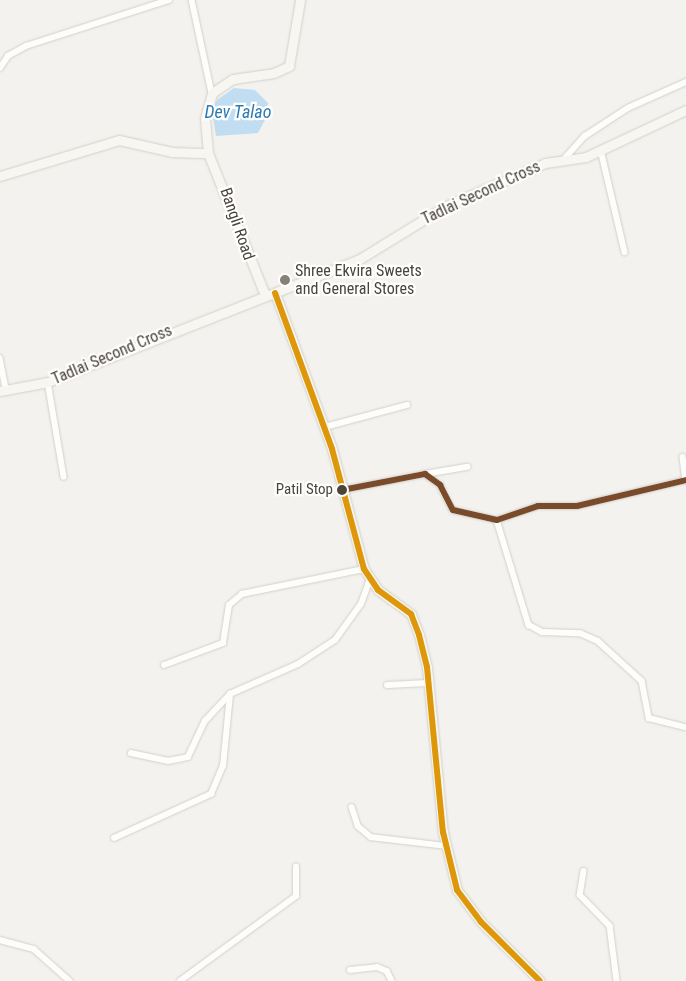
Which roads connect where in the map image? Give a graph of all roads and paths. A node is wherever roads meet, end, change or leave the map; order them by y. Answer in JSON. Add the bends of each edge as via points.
{"nodes":[{"id":1,"x":168,"y":0,"type":"edge"},
{"id":2,"x":192,"y":0,"type":"edge"},
{"id":3,"x":300,"y":0,"type":"edge"},
{"id":4,"x":0,"y":68,"type":"edge"},
{"id":5,"x":686,"y":82,"type":"edge"},
{"id":6,"x":212,"y":94,"type":"junction"},
{"id":7,"x":686,"y":110,"type":"edge"},
{"id":8,"x":601,"y":150,"type":"junction"},
{"id":9,"x":208,"y":153,"type":"junction"},
{"id":10,"x":564,"y":159,"type":"junction"},
{"id":11,"x":0,"y":176,"type":"edge"},
{"id":12,"x":624,"y":252,"type":"dead end"},
{"id":13,"x":270,"y":294,"type":"junction"},
{"id":14,"x":0,"y":358,"type":"edge"},
{"id":15,"x":48,"y":382,"type":"junction"},
{"id":16,"x":3,"y":390,"type":"edge"},
{"id":17,"x":407,"y":405,"type":"dead end"},
{"id":18,"x":325,"y":427,"type":"junction"},
{"id":19,"x":683,"y":458,"type":"dead end"},
{"id":20,"x":467,"y":467,"type":"dead end"},
{"id":21,"x":426,"y":474,"type":"junction"},
{"id":22,"x":64,"y":477,"type":"dead end"},
{"id":23,"x":686,"y":481,"type":"edge"},
{"id":24,"x":342,"y":490,"type":"junction"},
{"id":25,"x":497,"y":520,"type":"junction"},
{"id":26,"x":364,"y":569,"type":"junction"},
{"id":27,"x":370,"y":579,"type":"junction"},
{"id":28,"x":164,"y":665,"type":"dead end"},
{"id":29,"x":428,"y":683,"type":"junction"},
{"id":30,"x":387,"y":685,"type":"dead end"},
{"id":31,"x":230,"y":694,"type":"junction"},
{"id":32,"x":686,"y":728,"type":"edge"},
{"id":33,"x":131,"y":753,"type":"dead end"},
{"id":34,"x":352,"y":807,"type":"dead end"},
{"id":35,"x":114,"y":838,"type":"dead end"},
{"id":36,"x":446,"y":846,"type":"junction"},
{"id":37,"x":296,"y":867,"type":"dead end"},
{"id":38,"x":584,"y":871,"type":"dead end"},
{"id":39,"x":0,"y":940,"type":"edge"},
{"id":40,"x":350,"y":970,"type":"dead end"},
{"id":41,"x":70,"y":981,"type":"edge"},
{"id":42,"x":180,"y":981,"type":"edge"},
{"id":43,"x":392,"y":981,"type":"edge"},
{"id":44,"x":540,"y":981,"type":"edge"},
{"id":45,"x":616,"y":981,"type":"edge"}],
"edges":[{"from":1,"to":4,"type":"street","via":[[26,46],[8,56]]},
{"from":2,"to":6,"type":"street"},
{"from":3,"to":6,"type":"street","via":[[289,66],[274,73],[233,79]]},
{"from":5,"to":10,"type":"street","via":[[628,108],[585,136]]},
{"from":6,"to":9,"type":"street","name":"Bangli Road","via":[[205,118]]},
{"from":7,"to":8,"type":"street","name":"Tadlai Second Cross"},
{"from":8,"to":10,"type":"street","name":"Tadlai Second Cross"},
{"from":8,"to":12,"type":"street"},
{"from":9,"to":11,"type":"street","via":[[172,152],[119,140]]},
{"from":9,"to":13,"type":"street","name":"Bangli Road"},
{"from":10,"to":13,"type":"street","name":"Tadlai Second Cross","via":[[545,162],[444,207],[358,260]]},
{"from":13,"to":15,"type":"street","name":"Tadlai Second Cross"},
{"from":13,"to":18,"type":"street","name":"Bangli Road"},
{"from":14,"to":16,"type":"street"},
{"from":15,"to":16,"type":"street","name":"Tadlai Second Cross"},
{"from":15,"to":22,"type":"street"},
{"from":17,"to":18,"type":"street"},
{"from":18,"to":24,"type":"street","name":"Bangli Road"},
{"from":19,"to":23,"type":"street"},
{"from":20,"to":21,"type":"street"},
{"from":21,"to":24,"type":"street"},
{"from":21,"to":25,"type":"street","via":[[440,485],[453,510]]},
{"from":23,"to":25,"type":"street","via":[[577,506],[538,506]]},
{"from":24,"to":26,"type":"street","name":"Bangli Road"},
{"from":25,"to":32,"type":"street","via":[[529,625],[542,632],[580,633],[598,641],[642,682],[649,718]]},
{"from":26,"to":27,"type":"street","name":"Bangli Road"},
{"from":26,"to":28,"type":"street","via":[[242,594],[229,605],[223,643]]},
{"from":27,"to":29,"type":"street","name":"Bangli Road","via":[[411,614]]},
{"from":27,"to":31,"type":"street","via":[[361,604],[334,640],[298,664]]},
{"from":29,"to":30,"type":"street"},
{"from":29,"to":36,"type":"street","name":"Bangli Road"},
{"from":31,"to":33,"type":"street","via":[[206,721],[188,757],[168,762]]},
{"from":31,"to":35,"type":"street","via":[[222,766],[211,794]]},
{"from":34,"to":36,"type":"street","via":[[358,826],[371,837]]},
{"from":36,"to":44,"type":"street","name":"Bangli Road","via":[[453,878],[466,903]]},
{"from":37,"to":42,"type":"street","via":[[296,896]]},
{"from":38,"to":45,"type":"street","via":[[580,895],[610,926]]},
{"from":39,"to":41,"type":"street","via":[[34,949]]},
{"from":40,"to":43,"type":"street","via":[[384,969]]}]}
